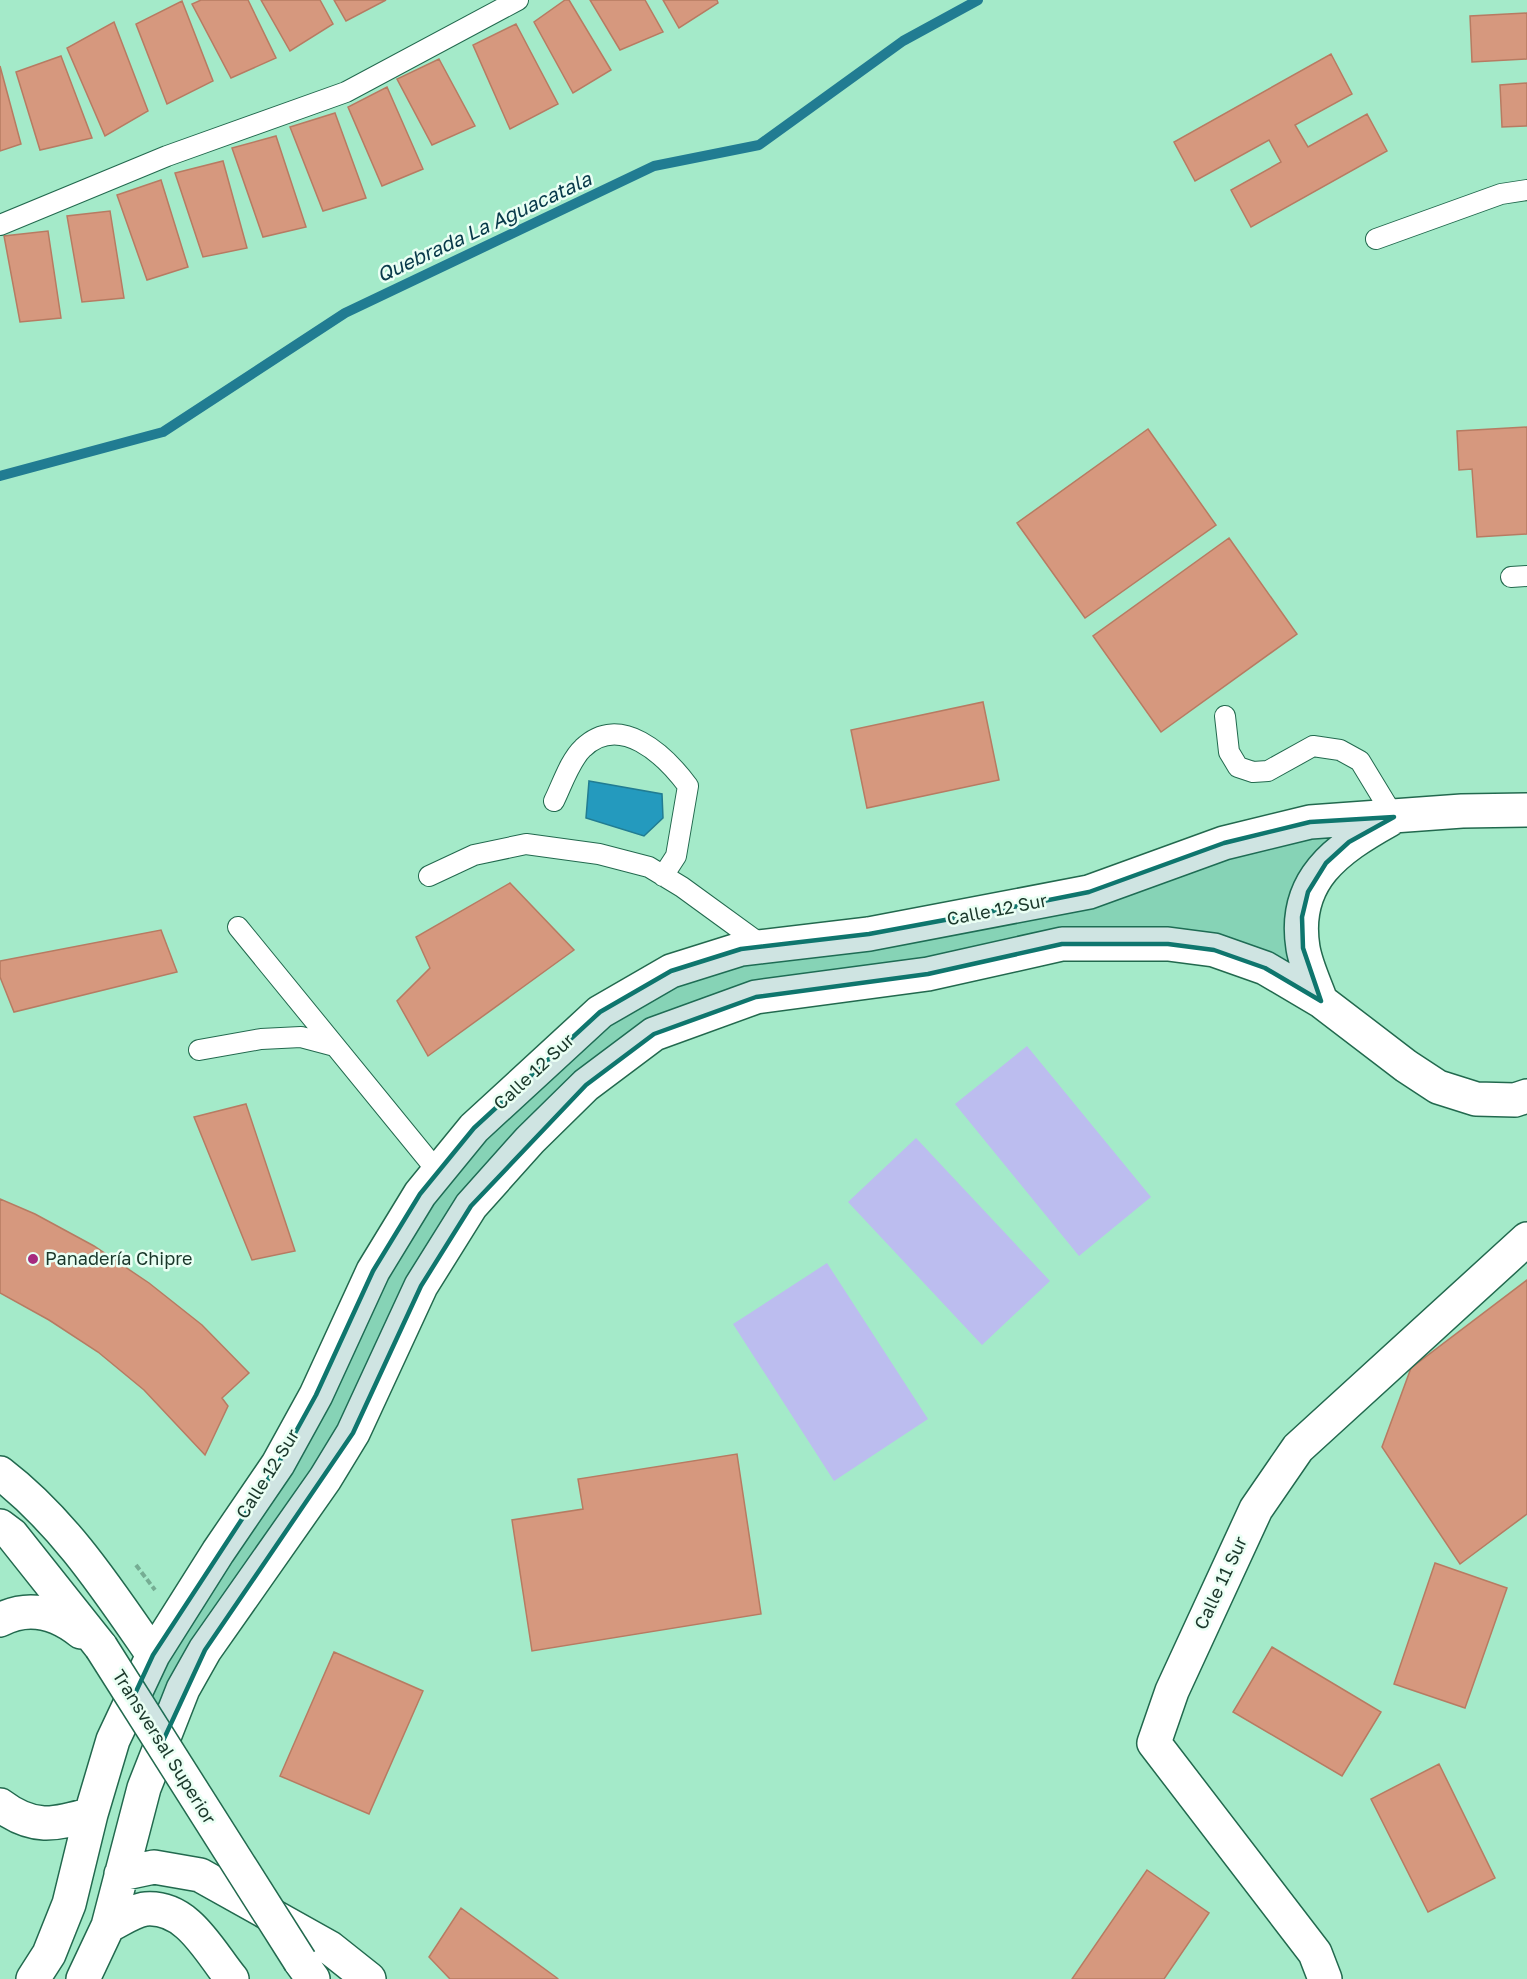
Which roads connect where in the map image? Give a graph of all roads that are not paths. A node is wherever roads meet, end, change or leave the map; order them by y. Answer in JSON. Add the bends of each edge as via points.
{"nodes":[{"id":1,"x":518,"y":0,"type":"edge"},
{"id":2,"x":1527,"y":190,"type":"edge"},
{"id":3,"x":0,"y":225,"type":"edge"},
{"id":4,"x":1376,"y":239,"type":"dead end"},
{"id":5,"x":1225,"y":716,"type":"dead end"},
{"id":6,"x":554,"y":801,"type":"dead end"},
{"id":7,"x":1527,"y":810,"type":"edge"},
{"id":8,"x":1394,"y":818,"type":"junction"},
{"id":9,"x":429,"y":876,"type":"dead end"},
{"id":10,"x":663,"y":876,"type":"junction"},
{"id":11,"x":237,"y":927,"type":"dead end"},
{"id":12,"x":763,"y":946,"type":"junction"},
{"id":13,"x":1321,"y":1001,"type":"junction"},
{"id":14,"x":335,"y":1046,"type":"junction"},
{"id":15,"x":199,"y":1050,"type":"dead end"},
{"id":16,"x":1523,"y":1101,"type":"edge"},
{"id":17,"x":438,"y":1172,"type":"junction"},
{"id":18,"x":1527,"y":1239,"type":"edge"},
{"id":19,"x":0,"y":1473,"type":"edge"},
{"id":20,"x":0,"y":1526,"type":"edge"},
{"id":21,"x":0,"y":1620,"type":"edge"},
{"id":22,"x":101,"y":1647,"type":"junction"},
{"id":23,"x":153,"y":1655,"type":"junction"},
{"id":24,"x":0,"y":1805,"type":"edge"},
{"id":25,"x":91,"y":1814,"type":"junction"},
{"id":26,"x":122,"y":1875,"type":"junction"},
{"id":27,"x":108,"y":1926,"type":"junction"},
{"id":28,"x":306,"y":1970,"type":"edge"},
{"id":29,"x":33,"y":1979,"type":"edge"},
{"id":30,"x":83,"y":1979,"type":"edge"},
{"id":31,"x":231,"y":1979,"type":"edge"},
{"id":32,"x":369,"y":1979,"type":"edge"},
{"id":33,"x":1325,"y":1979,"type":"edge"}],
"edges":[{"from":1,"to":3,"type":"lane","via":[[346,92],[168,156]]},
{"from":2,"to":4,"type":"lane","via":[[1501,194]]},
{"from":5,"to":8,"type":"lane","via":[[1229,752],[1238,766],[1253,772],[1268,771],[1313,746],[1340,750],[1360,761]]},
{"from":6,"to":10,"type":"lane","via":[[581,750],[596,737],[615,734],[639,740],[671,763],[688,786],[676,856]]},
{"from":7,"to":8,"type":"main road","name":"Calle 12 Sur"},
{"from":8,"to":12,"type":"main road","name":"Calle 12 Sur","via":[[1310,822],[1224,843],[1089,892],[868,934]]},
{"from":8,"to":13,"type":"main road","via":[[1349,842],[1326,863],[1308,892],[1302,917],[1303,948]]},
{"from":9,"to":10,"type":"lane","via":[[474,855],[526,844],[599,854],[649,867]]},
{"from":10,"to":12,"type":"lane"},
{"from":11,"to":14,"type":"lane"},
{"from":12,"to":17,"type":"main road","name":"Calle 12 Sur","via":[[671,971],[600,1012],[474,1128]]},
{"from":13,"to":16,"type":"main road","via":[[1438,1087],[1476,1099]]},
{"from":13,"to":26,"type":"main road","via":[[1265,968],[1214,950],[1168,944],[1062,944],[928,974],[756,997],[654,1034],[586,1085],[471,1206],[421,1286],[353,1433],[205,1650],[183,1689],[144,1788]]},
{"from":14,"to":15,"type":"lane","via":[[301,1037],[261,1039]]},
{"from":14,"to":17,"type":"lane"},
{"from":17,"to":23,"type":"main road","name":"Calle 12 Sur","via":[[420,1194],[373,1272],[316,1395],[278,1464]]},
{"from":18,"to":33,"type":"main road","name":"Calle 11 Sur","via":[[1298,1448],[1256,1509],[1172,1691],[1154,1743],[1315,1953]]},
{"from":19,"to":23,"type":"main road","via":[[31,1497],[75,1546]]},
{"from":20,"to":22,"type":"main road","name":"Transversal Superior","via":[[12,1535]]},
{"from":21,"to":22,"type":"main road","via":[[15,1613],[42,1611],[75,1627]]},
{"from":22,"to":28,"type":"main road","name":"Transversal Superior","bridge":true},
{"from":23,"to":25,"type":"main road","name":"Calle 12 Sur","via":[[113,1740]]},
{"from":24,"to":25,"type":"main road","via":[[34,1824],[60,1823]]},
{"from":25,"to":29,"type":"main road","name":"Calle 12 Sur","via":[[69,1904],[49,1954]]},
{"from":26,"to":27,"type":"main road"},
{"from":26,"to":32,"type":"main road","via":[[154,1867],[200,1875],[330,1948]]},
{"from":27,"to":30,"type":"main road"},
{"from":27,"to":31,"type":"main road","via":[[145,1909],[169,1912],[187,1921]]}]}
